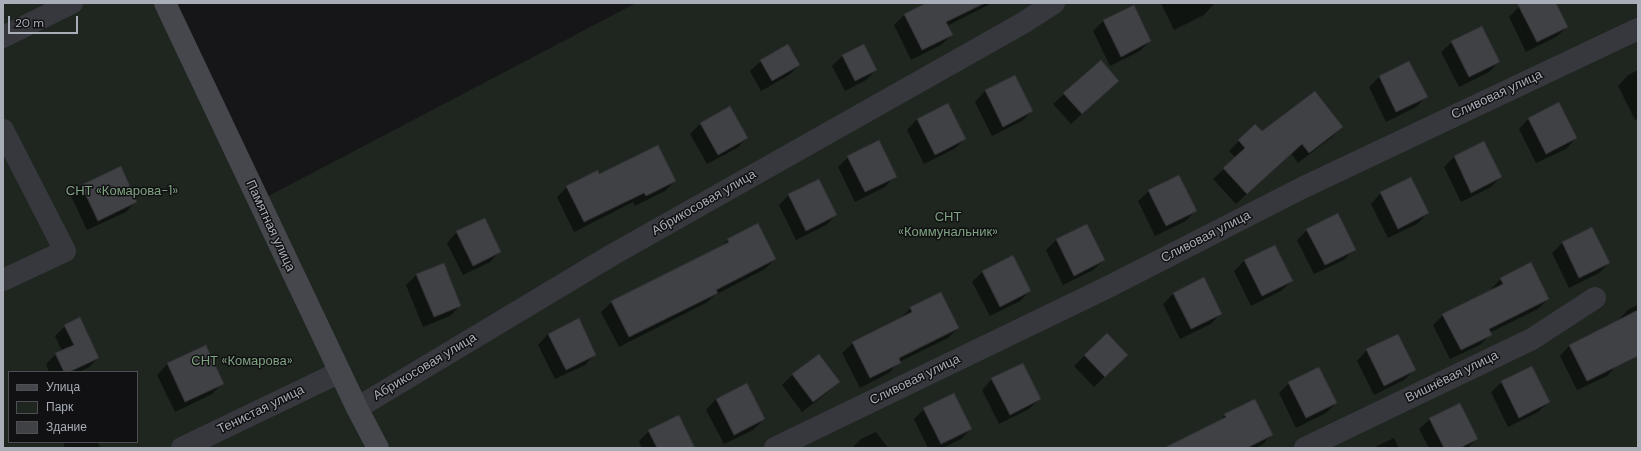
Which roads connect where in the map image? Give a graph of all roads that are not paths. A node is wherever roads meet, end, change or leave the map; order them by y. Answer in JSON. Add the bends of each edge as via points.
{"nodes":[{"id":1,"x":72,"y":3,"type":"edge"},
{"id":2,"x":165,"y":3,"type":"edge"},
{"id":3,"x":1054,"y":3,"type":"edge"},
{"id":4,"x":1638,"y":29,"type":"edge"},
{"id":5,"x":3,"y":37,"type":"edge"},
{"id":6,"x":3,"y":130,"type":"edge"},
{"id":7,"x":3,"y":280,"type":"edge"},
{"id":8,"x":1595,"y":298,"type":"dead end"},
{"id":9,"x":340,"y":372,"type":"junction"},
{"id":10,"x":357,"y":408,"type":"junction"},
{"id":11,"x":182,"y":448,"type":"edge"},
{"id":12,"x":378,"y":448,"type":"edge"},
{"id":13,"x":775,"y":448,"type":"edge"},
{"id":14,"x":1305,"y":448,"type":"edge"}],
"edges":[{"from":1,"to":5,"type":"street"},
{"from":2,"to":9,"type":"street","name":"Памятная улица"},
{"from":3,"to":10,"type":"street","name":"Абрикосовая улица","via":[[1023,23],[612,255]]},
{"from":4,"to":13,"type":"street","name":"Сливовая улица","via":[[1302,188],[1106,288]]},
{"from":6,"to":7,"type":"street","via":[[65,251]]},
{"from":8,"to":14,"type":"street","name":"Вишнёвая улица","via":[[1532,339]]},
{"from":9,"to":10,"type":"street","name":"Памятная улица"},
{"from":9,"to":11,"type":"street","name":"Тенистая улица"},
{"from":10,"to":12,"type":"street","name":"Памятная улица"}]}
